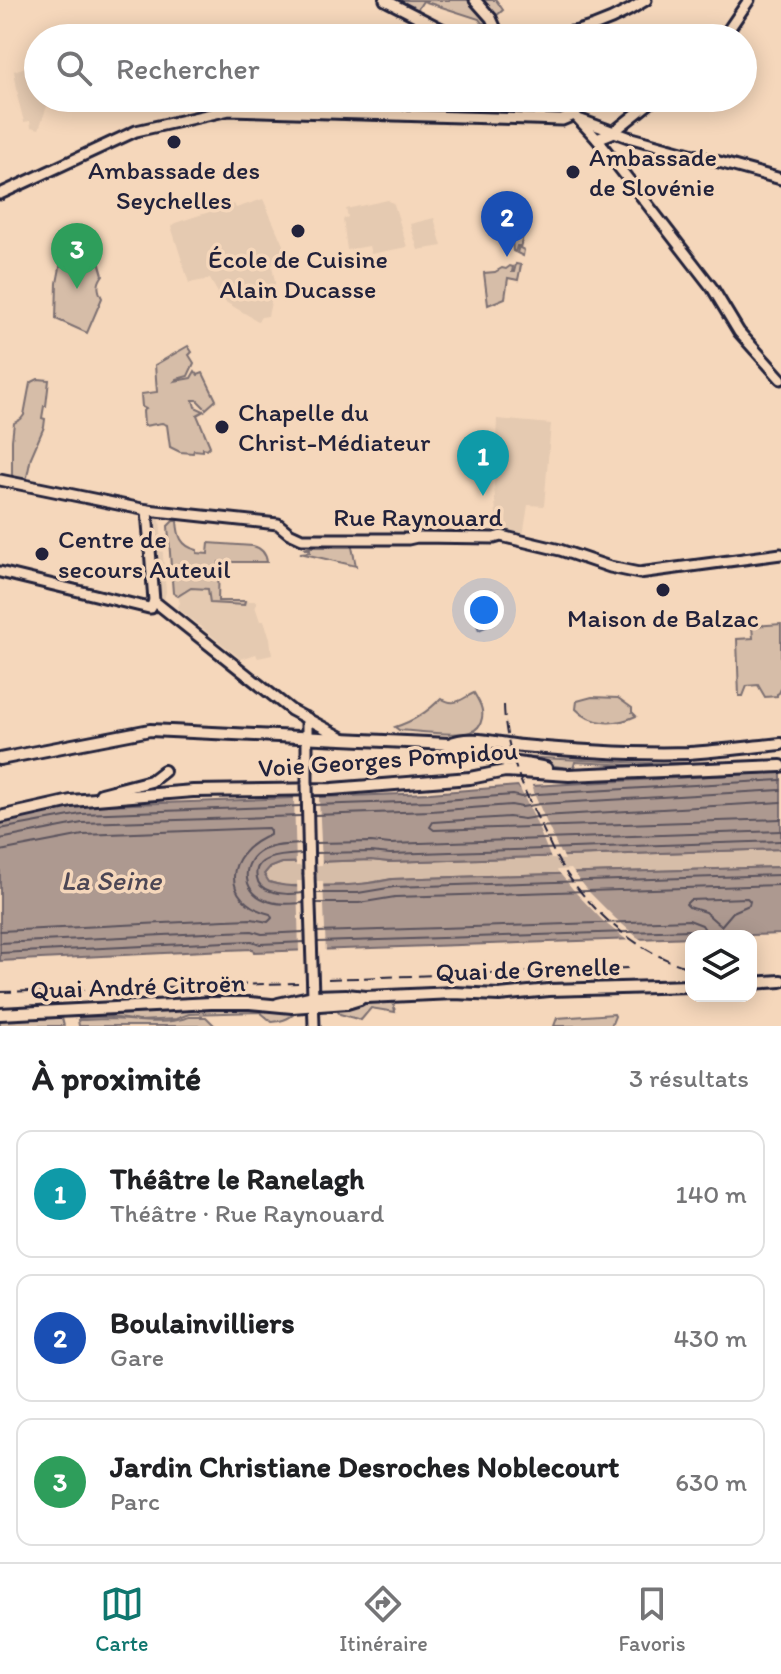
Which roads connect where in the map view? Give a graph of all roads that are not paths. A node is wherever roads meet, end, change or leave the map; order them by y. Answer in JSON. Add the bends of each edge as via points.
{"nodes":[{"id":1,"x":385,"y":0,"type":"edge"},
{"id":2,"x":475,"y":0,"type":"edge"},
{"id":3,"x":646,"y":0,"type":"edge"},
{"id":4,"x":749,"y":0,"type":"edge"},
{"id":5,"x":432,"y":24,"type":"edge"},
{"id":6,"x":498,"y":24,"type":"edge"},
{"id":7,"x":594,"y":24,"type":"edge"},
{"id":8,"x":733,"y":24,"type":"edge"},
{"id":9,"x":220,"y":112,"type":"edge"},
{"id":10,"x":296,"y":112,"type":"edge"},
{"id":11,"x":572,"y":112,"type":"edge"},
{"id":12,"x":638,"y":112,"type":"edge"},
{"id":13,"x":576,"y":117,"type":"junction"},
{"id":14,"x":612,"y":133,"type":"junction"},
{"id":15,"x":594,"y":135,"type":"junction"},
{"id":16,"x":781,"y":179,"type":"edge"},
{"id":17,"x":0,"y":194,"type":"edge"},
{"id":18,"x":781,"y":379,"type":"edge"},
{"id":19,"x":0,"y":480,"type":"edge"},
{"id":20,"x":147,"y":510,"type":"junction"},
{"id":21,"x":781,"y":554,"type":"edge"},
{"id":22,"x":0,"y":572,"type":"edge"},
{"id":23,"x":154,"y":601,"type":"junction"},
{"id":24,"x":307,"y":718,"type":"junction"},
{"id":25,"x":308,"y":738,"type":"junction"},
{"id":26,"x":345,"y":739,"type":"junction"},
{"id":27,"x":491,"y":742,"type":"junction"},
{"id":28,"x":449,"y":744,"type":"junction"},
{"id":29,"x":781,"y":744,"type":"edge"},
{"id":30,"x":470,"y":748,"type":"junction"},
{"id":31,"x":728,"y":749,"type":"junction"},
{"id":32,"x":0,"y":759,"type":"edge"},
{"id":33,"x":781,"y":760,"type":"edge"},
{"id":34,"x":734,"y":762,"type":"junction"},
{"id":35,"x":781,"y":766,"type":"edge"},
{"id":36,"x":164,"y":771,"type":"dead end"},
{"id":37,"x":659,"y":771,"type":"junction"},
{"id":38,"x":584,"y":774,"type":"junction"},
{"id":39,"x":71,"y":801,"type":"junction"},
{"id":40,"x":0,"y":817,"type":"edge"},
{"id":41,"x":781,"y":981,"type":"edge"},
{"id":42,"x":757,"y":983,"type":"edge"},
{"id":43,"x":685,"y":986,"type":"edge"},
{"id":44,"x":314,"y":1001,"type":"junction"},
{"id":45,"x":0,"y":1014,"type":"edge"},
{"id":46,"x":314,"y":1026,"type":"edge"}],
"edges":[{"from":1,"to":5,"type":"street"},
{"from":2,"to":6,"type":"street"},
{"from":3,"to":7,"type":"street"},
{"from":4,"to":8,"type":"street"},
{"from":9,"to":17,"type":"street","via":[[136,131]]},
{"from":10,"to":13,"type":"street"},
{"from":11,"to":13,"type":"street"},
{"from":12,"to":14,"type":"street"},
{"from":13,"to":14,"type":"street"},
{"from":13,"to":15,"type":"street"},
{"from":14,"to":15,"type":"street"},
{"from":14,"to":16,"type":"street"},
{"from":15,"to":18,"type":"street","via":[[713,289],[739,332]]},
{"from":19,"to":20,"type":"street","name":"Rue Raynouard"},
{"from":20,"to":21,"type":"street","name":"Rue Raynouard","via":[[278,524],[302,539],[501,536],[639,573]]},
{"from":20,"to":23,"type":"street"},
{"from":22,"to":23,"type":"street","via":[[149,608]]},
{"from":23,"to":24,"type":"street"},
{"from":24,"to":25,"type":"street"},
{"from":24,"to":26,"type":"street"},
{"from":25,"to":26,"type":"main road"},
{"from":25,"to":32,"type":"main road","via":[[150,730]]},
{"from":25,"to":44,"type":"street","bridge":true},
{"from":26,"to":28,"type":"main road"},
{"from":27,"to":28,"type":"main road"},
{"from":27,"to":30,"type":"main road"},
{"from":27,"to":31,"type":"main road","via":[[638,753]]},
{"from":28,"to":30,"type":"main road"},
{"from":29,"to":31,"type":"main road"},
{"from":30,"to":38,"type":"main road","via":[[496,760]]},
{"from":31,"to":34,"type":"main road"},
{"from":33,"to":34,"type":"main road"},
{"from":34,"to":37,"type":"main road"},
{"from":35,"to":37,"type":"main road","name":"Voie Georges Pompidou"},
{"from":36,"to":39,"type":"main road","via":[[140,785]]},
{"from":37,"to":38,"type":"main road","name":"Voie Georges Pompidou"},
{"from":38,"to":39,"type":"main road","name":"Voie Georges Pompidou","via":[[505,771],[332,789],[193,791]]},
{"from":39,"to":40,"type":"main road","name":"Voie Georges Pompidou"},
{"from":41,"to":42,"type":"main road"},
{"from":43,"to":44,"type":"main road","name":"Quai de Grenelle","via":[[505,995],[346,995]]},
{"from":44,"to":45,"type":"main road","name":"Quai André Citroën"},
{"from":44,"to":46,"type":"street"}]}
